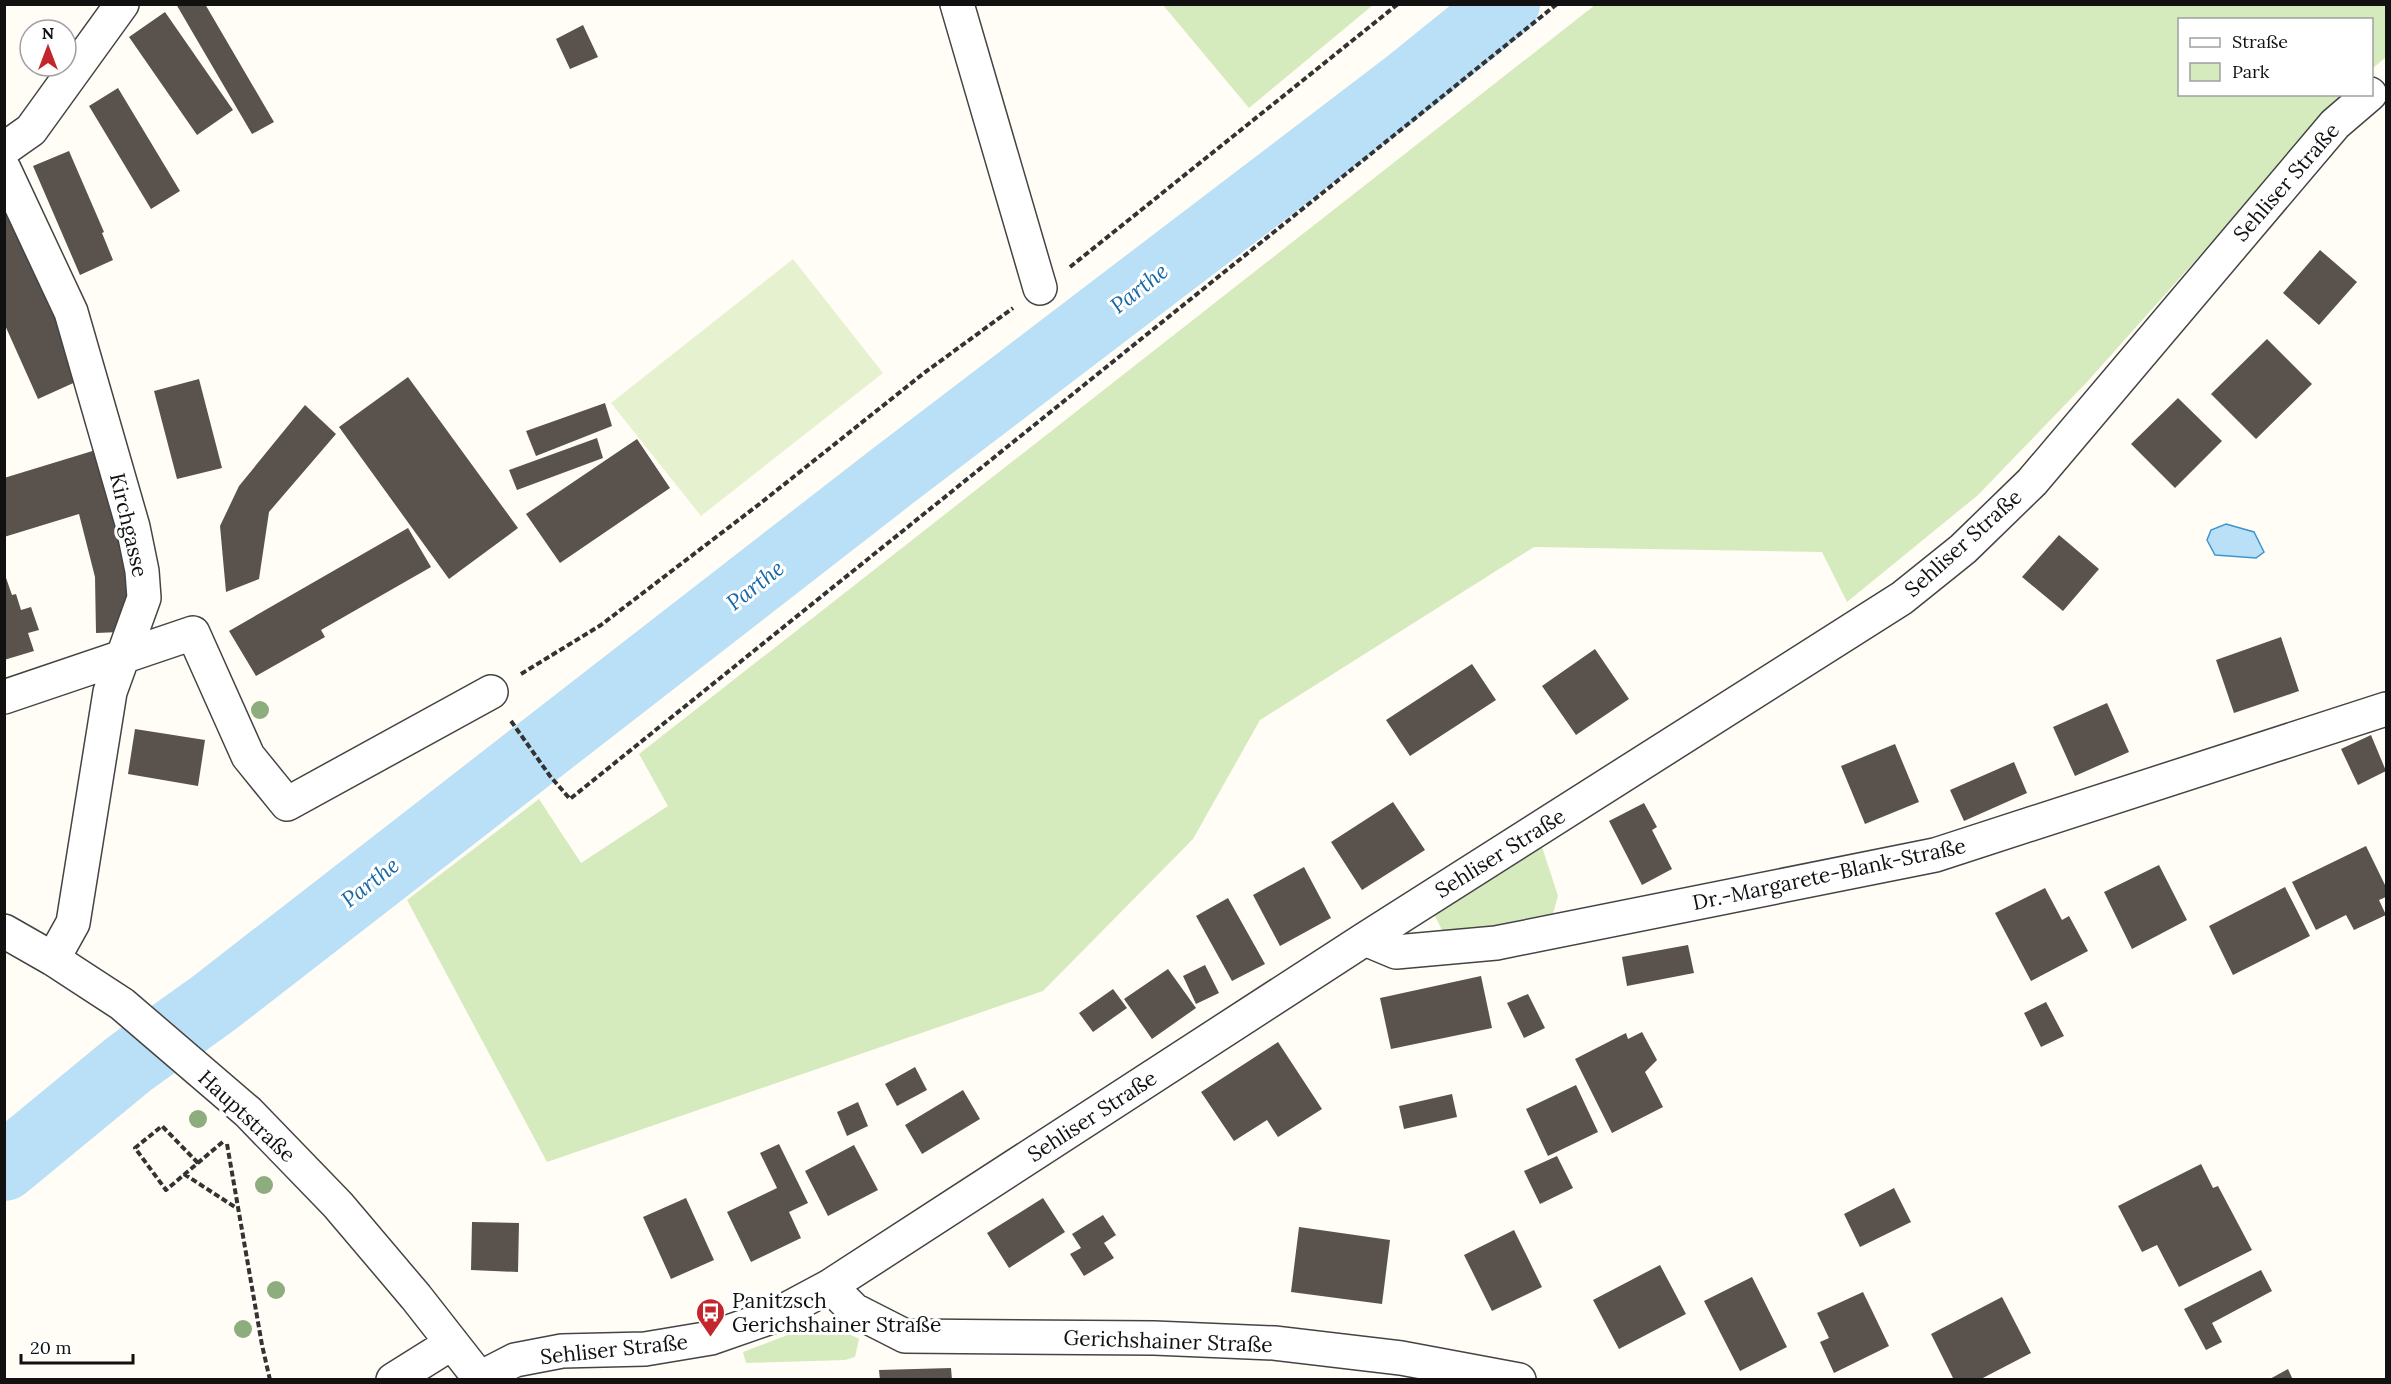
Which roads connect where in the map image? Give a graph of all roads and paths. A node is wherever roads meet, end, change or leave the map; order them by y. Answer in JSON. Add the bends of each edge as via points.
{"nodes":[{"id":1,"x":122,"y":4,"type":"edge"},
{"id":2,"x":957,"y":4,"type":"edge"},
{"id":3,"x":1398,"y":4,"type":"edge"},
{"id":4,"x":1557,"y":4,"type":"edge"},
{"id":5,"x":2386,"y":80,"type":"edge"},
{"id":6,"x":2373,"y":92,"type":"edge"},
{"id":7,"x":2369,"y":96,"type":"edge"},
{"id":8,"x":4,"y":149,"type":"edge"},
{"id":9,"x":4,"y":169,"type":"edge"},
{"id":10,"x":1040,"y":288,"type":"junction"},
{"id":11,"x":122,"y":659,"type":"junction"},
{"id":12,"x":491,"y":692,"type":"joint"},
{"id":13,"x":4,"y":697,"type":"edge"},
{"id":14,"x":2386,"y":709,"type":"edge"},
{"id":15,"x":510,"y":719,"type":"dead end"},
{"id":16,"x":4,"y":931,"type":"edge"},
{"id":17,"x":1365,"y":939,"type":"junction"},
{"id":18,"x":53,"y":959,"type":"junction"},
{"id":19,"x":198,"y":1163,"type":"junction"},
{"id":20,"x":184,"y":1174,"type":"junction"},
{"id":21,"x":239,"y":1210,"type":"junction"},
{"id":22,"x":830,"y":1286,"type":"junction"},
{"id":23,"x":452,"y":1343,"type":"junction"},
{"id":24,"x":1400,"y":1369,"type":"edge"},
{"id":25,"x":480,"y":1379,"type":"edge"},
{"id":26,"x":270,"y":1380,"type":"edge"},
{"id":27,"x":393,"y":1380,"type":"edge"},
{"id":28,"x":1519,"y":1380,"type":"edge"}],
"edges":[{"from":1,"to":8,"type":"street","via":[[31,130]]},
{"from":2,"to":10,"type":"street"},
{"from":3,"to":10,"type":"path"},
{"from":4,"to":15,"type":"path","via":[[570,799]]},
{"from":5,"to":6,"type":"street","name":"Sehliser Straße"},
{"from":7,"to":17,"type":"street","name":"Sehliser Straße","via":[[2335,124],[2032,482],[1963,549],[1902,598]]},
{"from":9,"to":11,"type":"street","name":"Kirchgasse","via":[[71,312],[133,527],[144,598]]},
{"from":10,"to":12,"type":"path","via":[[601,625]]},
{"from":11,"to":12,"type":"street","via":[[193,633],[248,756],[286,804]]},
{"from":11,"to":13,"type":"street"},
{"from":11,"to":18,"type":"street","name":"Kirchgasse","via":[[110,692],[73,923]]},
{"from":14,"to":17,"type":"street","name":"Dr.-Margarete-Blank-Straße","via":[[1935,855],[1496,943],[1396,952]]},
{"from":16,"to":18,"type":"street","name":"Hauptstraße"},
{"from":17,"to":22,"type":"street","name":"Sehliser Straße"},
{"from":18,"to":23,"type":"street","name":"Hauptstraße","via":[[122,1004],[248,1112],[338,1205]]},
{"from":19,"to":20,"type":"path"},
{"from":19,"to":20,"type":"path","via":[[162,1126],[135,1148],[166,1190]]},
{"from":19,"to":21,"type":"path","via":[[226,1139]]},
{"from":20,"to":21,"type":"path"},
{"from":21,"to":26,"type":"path"},
{"from":22,"to":24,"type":"street","name":"Gerichshainer Straße","via":[[854,1310],[905,1336],[1274,1343]]},
{"from":22,"to":25,"type":"street","name":"Sehliser Straße","via":[[774,1316],[711,1338],[645,1349],[562,1351],[515,1360]]},
{"from":23,"to":25,"type":"street","name":"Hauptstraße"},
{"from":23,"to":27,"type":"street"},
{"from":24,"to":28,"type":"street","name":"Gerichshainer Straße"}]}
